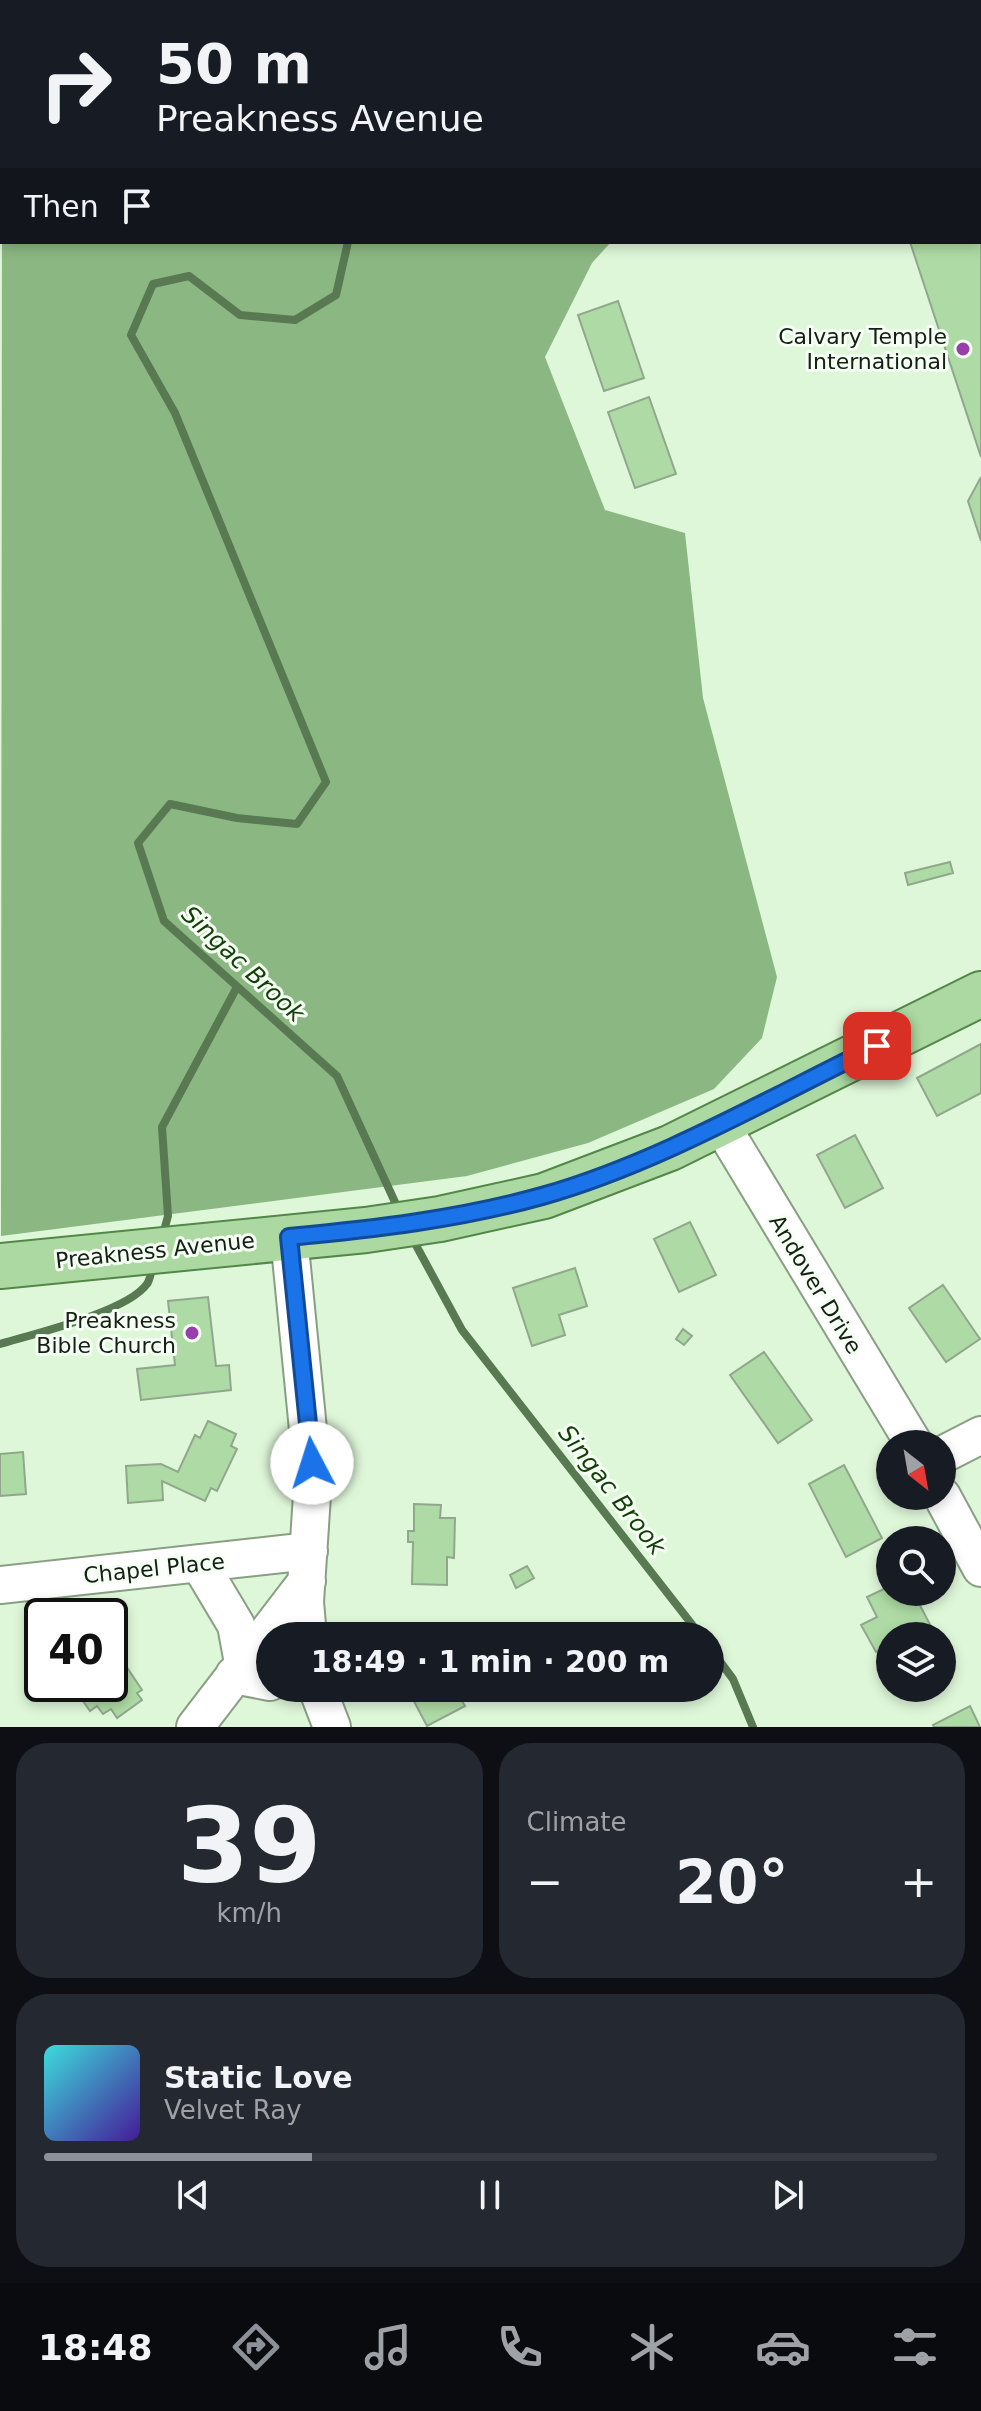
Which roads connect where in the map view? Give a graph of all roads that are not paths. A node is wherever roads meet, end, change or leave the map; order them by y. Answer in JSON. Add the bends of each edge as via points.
{"nodes":[{"id":1,"x":981,"y":994,"type":"edge"},
{"id":2,"x":720,"y":1123,"type":"junction"},
{"id":3,"x":289,"y":1237,"type":"junction"},
{"id":4,"x":0,"y":1266,"type":"edge"},
{"id":5,"x":906,"y":1430,"type":"edge"},
{"id":6,"x":981,"y":1435,"type":"edge"},
{"id":7,"x":956,"y":1448,"type":"edge"},
{"id":8,"x":950,"y":1510,"type":"edge"},
{"id":9,"x":199,"y":1563,"type":"junction"},
{"id":10,"x":308,"y":1566,"type":"junction"},
{"id":11,"x":981,"y":1568,"type":"edge"},
{"id":12,"x":0,"y":1585,"type":"edge"},
{"id":13,"x":308,"y":1622,"type":"edge"},
{"id":14,"x":249,"y":1674,"type":"edge"},
{"id":15,"x":195,"y":1727,"type":"edge"}],
"edges":[{"from":1,"to":2,"type":"main road","name":"Preakness Avenue"},
{"from":2,"to":3,"type":"main road","name":"Preakness Avenue","via":[[544,1196],[406,1224]]},
{"from":2,"to":5,"type":"street","name":"Andover Drive"},
{"from":3,"to":4,"type":"main road","name":"Preakness Avenue"},
{"from":3,"to":10,"type":"street","via":[[313,1480]]},
{"from":6,"to":7,"type":"street"},
{"from":8,"to":11,"type":"street"},
{"from":9,"to":10,"type":"street","name":"Chapel Place"},
{"from":9,"to":12,"type":"street","name":"Chapel Place"},
{"from":9,"to":14,"type":"street","via":[[236,1625]]},
{"from":10,"to":13,"type":"street"},
{"from":10,"to":14,"type":"street"},
{"from":14,"to":15,"type":"street"}]}
